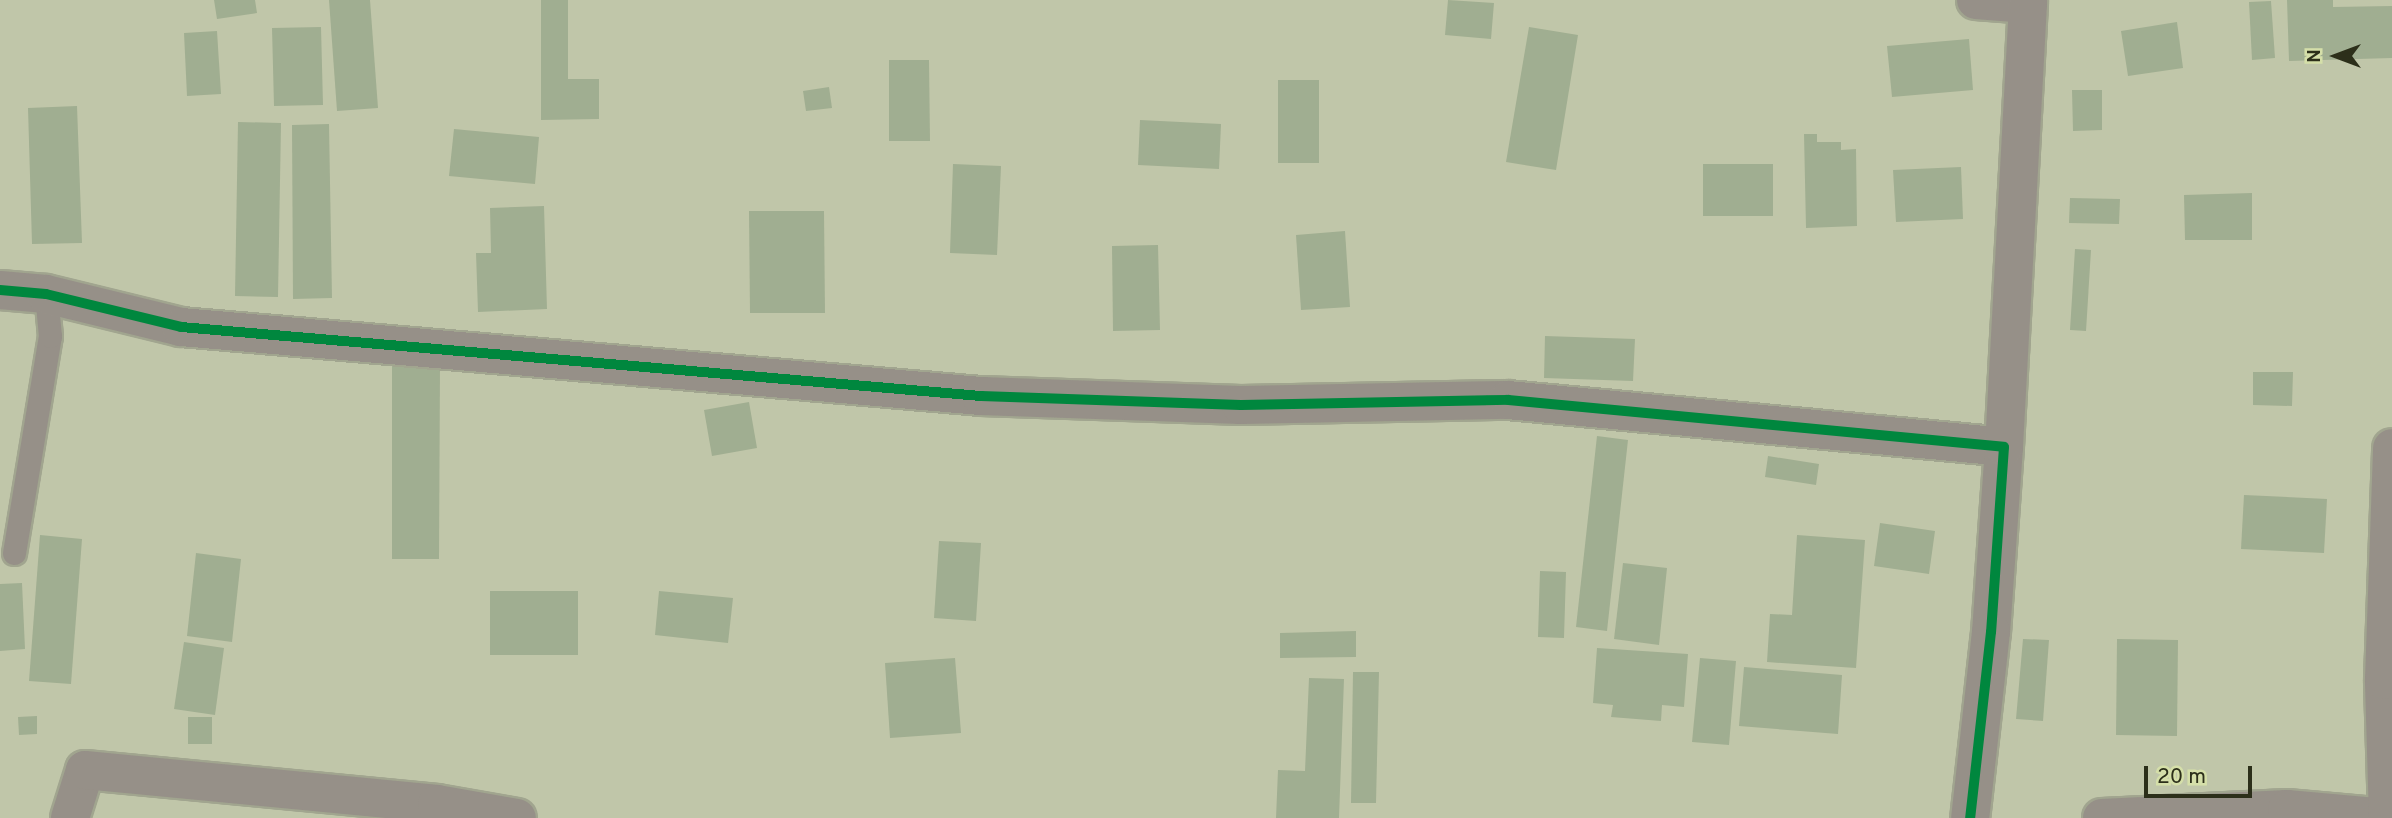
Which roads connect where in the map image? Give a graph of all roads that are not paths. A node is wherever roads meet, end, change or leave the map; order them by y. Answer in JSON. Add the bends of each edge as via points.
{"nodes":[{"id":1,"x":1976,"y":0,"type":"edge"},
{"id":2,"x":2028,"y":2,"type":"edge"},
{"id":3,"x":0,"y":290,"type":"edge"},
{"id":4,"x":46,"y":294,"type":"junction"},
{"id":5,"x":2004,"y":447,"type":"junction"},
{"id":6,"x":2392,"y":447,"type":"edge"},
{"id":7,"x":14,"y":554,"type":"dead end"},
{"id":8,"x":70,"y":818,"type":"edge"},
{"id":9,"x":517,"y":818,"type":"edge"},
{"id":10,"x":1970,"y":818,"type":"edge"},
{"id":11,"x":2102,"y":818,"type":"edge"},
{"id":12,"x":2388,"y":818,"type":"edge"}],
"edges":[{"from":1,"to":2,"type":"street"},
{"from":2,"to":5,"type":"street"},
{"from":3,"to":4,"type":"street"},
{"from":4,"to":5,"type":"street","via":[[181,327],[981,396],[1241,405],[1508,400]]},
{"from":4,"to":7,"type":"lane","via":[[50,336]]},
{"from":5,"to":10,"type":"street","via":[[1991,632]]},
{"from":6,"to":12,"type":"street","via":[[2384,680]]},
{"from":8,"to":9,"type":"street","via":[[85,770],[437,804]]},
{"from":11,"to":12,"type":"street","via":[[2287,809]]}]}
